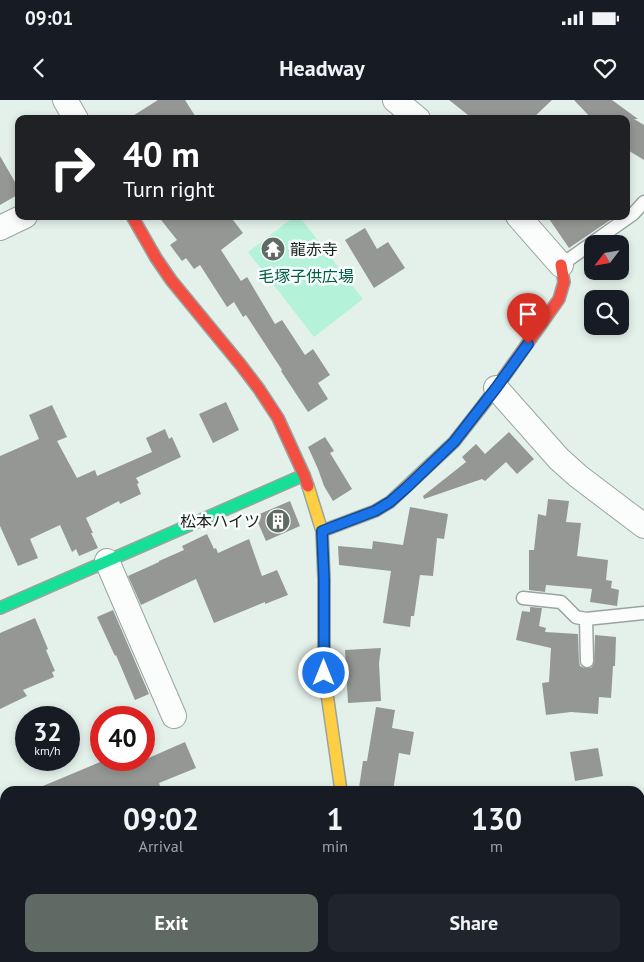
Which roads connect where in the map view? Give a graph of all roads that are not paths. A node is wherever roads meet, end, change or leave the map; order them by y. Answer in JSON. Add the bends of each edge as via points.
{"nodes":[{"id":1,"x":65,"y":100,"type":"edge"},
{"id":2,"x":74,"y":115,"type":"edge"},
{"id":3,"x":644,"y":202,"type":"edge"},
{"id":4,"x":630,"y":216,"type":"edge"},
{"id":5,"x":17,"y":220,"type":"edge"},
{"id":6,"x":134,"y":220,"type":"edge"},
{"id":7,"x":522,"y":220,"type":"edge"},
{"id":8,"x":625,"y":220,"type":"edge"},
{"id":9,"x":0,"y":228,"type":"edge"},
{"id":10,"x":561,"y":265,"type":"junction"},
{"id":11,"x":496,"y":388,"type":"junction"},
{"id":12,"x":304,"y":475,"type":"junction"},
{"id":13,"x":644,"y":526,"type":"edge"},
{"id":14,"x":322,"y":531,"type":"junction"},
{"id":15,"x":107,"y":561,"type":"junction"},
{"id":16,"x":523,"y":598,"type":"dead end"},
{"id":17,"x":0,"y":608,"type":"edge"},
{"id":18,"x":644,"y":614,"type":"edge"},
{"id":19,"x":586,"y":619,"type":"junction"},
{"id":20,"x":587,"y":661,"type":"dead end"},
{"id":21,"x":174,"y":716,"type":"dead end"},
{"id":22,"x":336,"y":786,"type":"edge"}],
"edges":[{"from":1,"to":2,"type":"street"},
{"from":3,"to":4,"type":"lane"},
{"from":5,"to":9,"type":"street"},
{"from":6,"to":12,"type":"street","via":[[171,280],[259,389],[278,418]]},
{"from":7,"to":10,"type":"street"},
{"from":8,"to":10,"type":"lane"},
{"from":10,"to":11,"type":"street","via":[[564,282],[559,299]]},
{"from":11,"to":13,"type":"street","via":[[559,459]]},
{"from":11,"to":14,"type":"street","via":[[454,442],[390,502]]},
{"from":12,"to":14,"type":"street"},
{"from":12,"to":15,"type":"street"},
{"from":14,"to":22,"type":"street","via":[[324,673]]},
{"from":15,"to":17,"type":"street"},
{"from":15,"to":21,"type":"street"},
{"from":16,"to":19,"type":"lane","via":[[561,602],[576,617]]},
{"from":18,"to":19,"type":"lane"},
{"from":19,"to":20,"type":"lane"}]}
